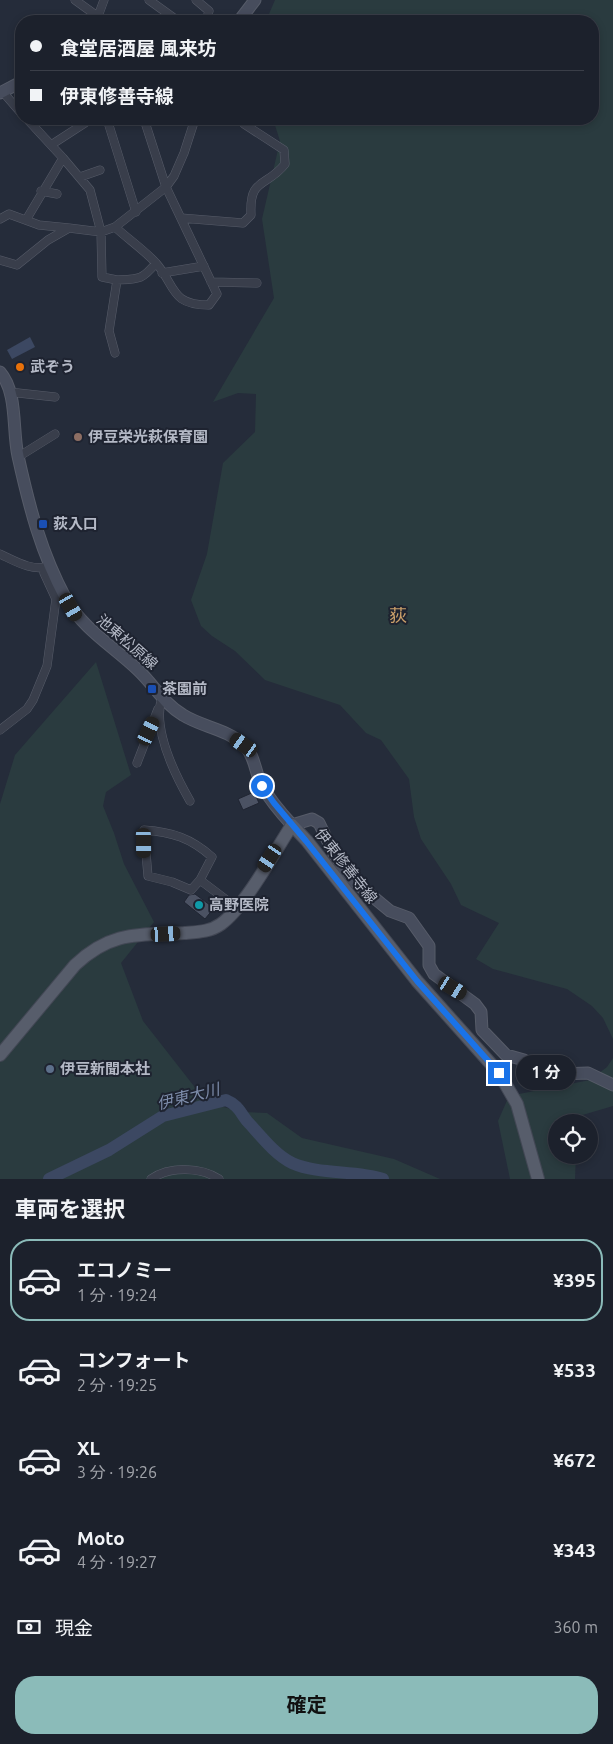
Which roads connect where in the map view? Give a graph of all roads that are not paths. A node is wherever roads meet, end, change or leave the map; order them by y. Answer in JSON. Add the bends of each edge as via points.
{"nodes":[{"id":1,"x":75,"y":0,"type":"edge"},
{"id":2,"x":104,"y":0,"type":"edge"},
{"id":3,"x":150,"y":0,"type":"edge"},
{"id":4,"x":165,"y":0,"type":"edge"},
{"id":5,"x":196,"y":0,"type":"edge"},
{"id":6,"x":255,"y":0,"type":"edge"},
{"id":7,"x":160,"y":8,"type":"junction"},
{"id":8,"x":94,"y":15,"type":"edge"},
{"id":9,"x":101,"y":15,"type":"edge"},
{"id":10,"x":170,"y":15,"type":"edge"},
{"id":11,"x":208,"y":15,"type":"edge"},
{"id":12,"x":244,"y":15,"type":"edge"},
{"id":13,"x":15,"y":85,"type":"edge"},
{"id":14,"x":1,"y":92,"type":"edge"},
{"id":15,"x":15,"y":107,"type":"edge"},
{"id":16,"x":33,"y":125,"type":"edge"},
{"id":17,"x":81,"y":125,"type":"edge"},
{"id":18,"x":109,"y":125,"type":"edge"},
{"id":19,"x":146,"y":125,"type":"edge"},
{"id":20,"x":193,"y":125,"type":"edge"},
{"id":21,"x":246,"y":125,"type":"edge"},
{"id":22,"x":51,"y":145,"type":"junction"},
{"id":23,"x":63,"y":158,"type":"junction"},
{"id":24,"x":100,"y":170,"type":"dead end"},
{"id":25,"x":80,"y":177,"type":"junction"},
{"id":26,"x":166,"y":187,"type":"junction"},
{"id":27,"x":41,"y":191,"type":"junction"},
{"id":28,"x":57,"y":194,"type":"dead end"},
{"id":29,"x":136,"y":212,"type":"junction"},
{"id":30,"x":181,"y":218,"type":"junction"},
{"id":31,"x":0,"y":219,"type":"edge"},
{"id":32,"x":26,"y":220,"type":"junction"},
{"id":33,"x":115,"y":227,"type":"junction"},
{"id":34,"x":69,"y":228,"type":"junction"},
{"id":35,"x":100,"y":232,"type":"junction"},
{"id":36,"x":0,"y":260,"type":"edge"},
{"id":37,"x":156,"y":263,"type":"junction"},
{"id":38,"x":204,"y":266,"type":"junction"},
{"id":39,"x":162,"y":273,"type":"junction"},
{"id":40,"x":118,"y":280,"type":"junction"},
{"id":41,"x":211,"y":282,"type":"junction"},
{"id":42,"x":257,"y":283,"type":"dead end"},
{"id":43,"x":115,"y":353,"type":"dead end"},
{"id":44,"x":0,"y":372,"type":"edge"},
{"id":45,"x":9,"y":392,"type":"junction"},
{"id":46,"x":55,"y":397,"type":"dead end"},
{"id":47,"x":55,"y":434,"type":"dead end"},
{"id":48,"x":18,"y":457,"type":"junction"},
{"id":49,"x":0,"y":554,"type":"edge"},
{"id":50,"x":49,"y":566,"type":"junction"},
{"id":51,"x":161,"y":703,"type":"junction"},
{"id":52,"x":0,"y":730,"type":"edge"},
{"id":53,"x":138,"y":763,"type":"dead end"},
{"id":54,"x":190,"y":801,"type":"dead end"},
{"id":55,"x":292,"y":825,"type":"junction"},
{"id":56,"x":200,"y":880,"type":"junction"},
{"id":57,"x":237,"y":908,"type":"junction"},
{"id":58,"x":0,"y":1055,"type":"edge"},
{"id":59,"x":613,"y":1085,"type":"edge"},
{"id":60,"x":537,"y":1174,"type":"edge"},
{"id":61,"x":151,"y":1179,"type":"edge"},
{"id":62,"x":219,"y":1179,"type":"edge"}],
"edges":[{"from":1,"to":8,"type":"street"},
{"from":2,"to":9,"type":"street"},
{"from":3,"to":7,"type":"street"},
{"from":4,"to":7,"type":"street"},
{"from":5,"to":11,"type":"street","via":[[209,11]]},
{"from":6,"to":12,"type":"main road"},
{"from":7,"to":10,"type":"street"},
{"from":13,"to":14,"type":"main road"},
{"from":14,"to":15,"type":"street"},
{"from":16,"to":22,"type":"street"},
{"from":17,"to":22,"type":"street"},
{"from":18,"to":29,"type":"street"},
{"from":19,"to":26,"type":"street"},
{"from":20,"to":26,"type":"street","via":[[174,176]]},
{"from":21,"to":30,"type":"street","via":[[284,150],[284,164],[276,175],[255,188],[250,198],[251,215],[243,223]]},
{"from":22,"to":23,"type":"street"},
{"from":23,"to":25,"type":"street"},
{"from":23,"to":27,"type":"street"},
{"from":24,"to":25,"type":"street"},
{"from":25,"to":35,"type":"street","via":[[90,190]]},
{"from":26,"to":29,"type":"street"},
{"from":26,"to":30,"type":"street"},
{"from":27,"to":28,"type":"street"},
{"from":27,"to":32,"type":"street"},
{"from":29,"to":33,"type":"street"},
{"from":30,"to":38,"type":"street"},
{"from":31,"to":32,"type":"street","via":[[9,214]]},
{"from":32,"to":34,"type":"street","via":[[39,225]]},
{"from":33,"to":35,"type":"street"},
{"from":33,"to":37,"type":"street"},
{"from":34,"to":35,"type":"street"},
{"from":34,"to":36,"type":"street","via":[[17,264]]},
{"from":35,"to":40,"type":"street","via":[[102,277]]},
{"from":37,"to":39,"type":"street"},
{"from":37,"to":40,"type":"street","via":[[141,279]]},
{"from":38,"to":39,"type":"street"},
{"from":38,"to":41,"type":"street"},
{"from":39,"to":41,"type":"street","via":[[176,296],[197,305],[210,305],[217,294]]},
{"from":40,"to":43,"type":"street","via":[[109,331]]},
{"from":41,"to":42,"type":"street"},
{"from":44,"to":45,"type":"main road","name":"池東松原線"},
{"from":45,"to":46,"type":"street"},
{"from":45,"to":48,"type":"main road","name":"池東松原線"},
{"from":47,"to":48,"type":"street"},
{"from":48,"to":50,"type":"main road","name":"池東松原線","via":[[36,532]]},
{"from":49,"to":50,"type":"street","via":[[24,565]]},
{"from":50,"to":51,"type":"main road","name":"池東松原線","via":[[76,616],[137,669]]},
{"from":50,"to":52,"type":"street","via":[[44,573],[56,599],[47,666],[34,700]]},
{"from":51,"to":53,"type":"street"},
{"from":51,"to":54,"type":"street","via":[[161,734]]},
{"from":51,"to":55,"type":"main road","name":"池東松原線","via":[[244,745],[262,786]]},
{"from":55,"to":57,"type":"main road","name":"伊東修善寺線"},
{"from":55,"to":59,"type":"main road","via":[[312,819],[319,822],[349,876],[390,911],[409,918],[429,946],[429,965],[434,974],[475,1004],[481,1012],[482,1030],[506,1055],[524,1060],[538,1071],[588,1073]]},
{"from":55,"to":60,"type":"main road","name":"伊東修善寺線","via":[[417,981],[499,1073],[517,1104]]},
{"from":56,"to":56,"type":"street","via":[[191,890],[148,876],[144,830],[184,837],[212,857]]},
{"from":56,"to":57,"type":"street"},
{"from":57,"to":58,"type":"main road","name":"伊東修善寺線","via":[[219,926],[205,932],[124,936],[100,945],[75,965]]},
{"from":61,"to":62,"type":"street","via":[[176,1171],[203,1170]]}]}
